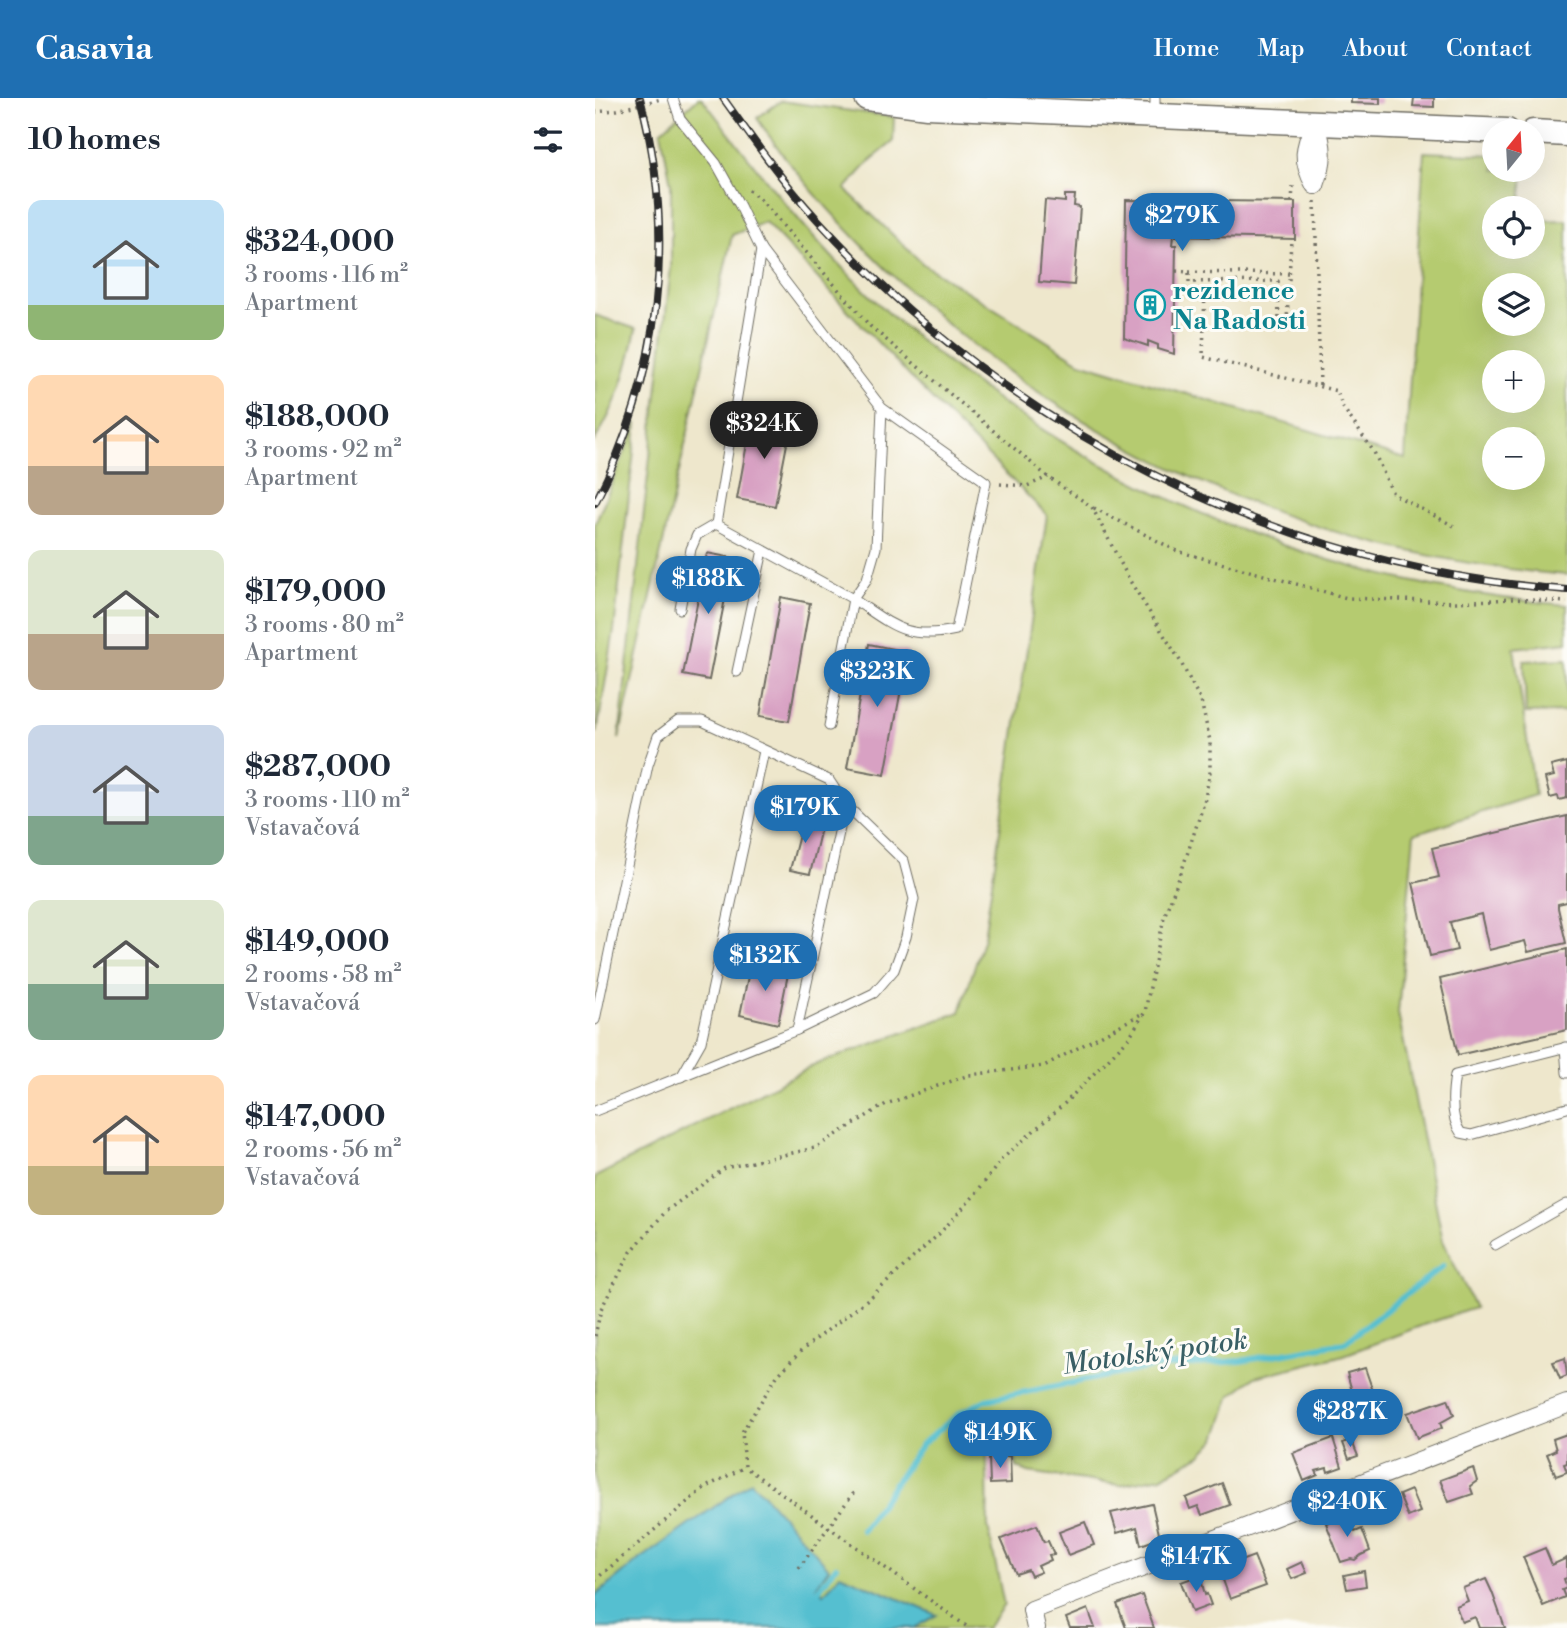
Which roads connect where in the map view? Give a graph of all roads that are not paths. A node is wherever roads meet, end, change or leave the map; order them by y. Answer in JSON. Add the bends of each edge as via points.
{"nodes":[{"id":1,"x":673,"y":98,"type":"edge"},
{"id":2,"x":867,"y":98,"type":"edge"},
{"id":3,"x":1155,"y":107,"type":"edge"},
{"id":4,"x":1315,"y":123,"type":"junction"},
{"id":5,"x":1482,"y":130,"type":"edge"},
{"id":6,"x":1545,"y":133,"type":"edge"},
{"id":7,"x":1567,"y":134,"type":"edge"},
{"id":8,"x":1315,"y":185,"type":"road end"},
{"id":9,"x":761,"y":250,"type":"junction"},
{"id":10,"x":882,"y":408,"type":"junction"},
{"id":11,"x":716,"y":524,"type":"junction"},
{"id":12,"x":763,"y":550,"type":"junction"},
{"id":13,"x":853,"y":599,"type":"junction"},
{"id":14,"x":680,"y":609,"type":"dead end"},
{"id":15,"x":737,"y":672,"type":"dead end"},
{"id":16,"x":828,"y":726,"type":"dead end"},
{"id":17,"x":764,"y":751,"type":"junction"},
{"id":18,"x":845,"y":804,"type":"junction"},
{"id":19,"x":595,"y":1020,"type":"edge"},
{"id":20,"x":797,"y":1030,"type":"junction"},
{"id":21,"x":1566,"y":1047,"type":"edge"},
{"id":22,"x":1567,"y":1073,"type":"edge"},
{"id":23,"x":681,"y":1077,"type":"junction"},
{"id":24,"x":1567,"y":1108,"type":"edge"},
{"id":25,"x":595,"y":1111,"type":"edge"},
{"id":26,"x":1567,"y":1204,"type":"edge"},
{"id":27,"x":1495,"y":1245,"type":"dead end"},
{"id":28,"x":1567,"y":1404,"type":"edge"},
{"id":29,"x":1036,"y":1628,"type":"edge"}],
"edges":[{"from":1,"to":9,"type":"lane","via":[[680,119],[716,163]]},
{"from":2,"to":3,"type":"main road","via":[[927,106]]},
{"from":3,"to":4,"type":"main road"},
{"from":4,"to":5,"type":"main road"},
{"from":4,"to":8,"type":"street","via":[[1306,142],[1306,169]]},
{"from":6,"to":7,"type":"main road"},
{"from":9,"to":10,"type":"lane"},
{"from":9,"to":11,"type":"lane"},
{"from":10,"to":13,"type":"lane","via":[[876,548],[867,579]]},
{"from":10,"to":13,"type":"lane","via":[[986,482],[956,630],[930,635],[899,630]]},
{"from":11,"to":12,"type":"lane"},
{"from":11,"to":14,"type":"lane","via":[[697,535]]},
{"from":12,"to":13,"type":"lane"},
{"from":12,"to":15,"type":"lane"},
{"from":13,"to":16,"type":"lane"},
{"from":17,"to":18,"type":"lane","via":[[829,780]]},
{"from":17,"to":19,"type":"lane","via":[[702,721],[678,721],[658,736]]},
{"from":17,"to":23,"type":"lane","via":[[701,1042]]},
{"from":18,"to":20,"type":"lane"},
{"from":18,"to":20,"type":"lane","via":[[904,861],[914,899],[906,937],[894,970],[874,993]]},
{"from":20,"to":23,"type":"lane"},
{"from":21,"to":22,"type":"lane"},
{"from":21,"to":24,"type":"lane","via":[[1455,1075],[1453,1090],[1455,1125],[1461,1133],[1471,1135]]},
{"from":23,"to":25,"type":"lane"},
{"from":26,"to":27,"type":"lane"},
{"from":28,"to":29,"type":"street","via":[[1032,1610]]}]}
